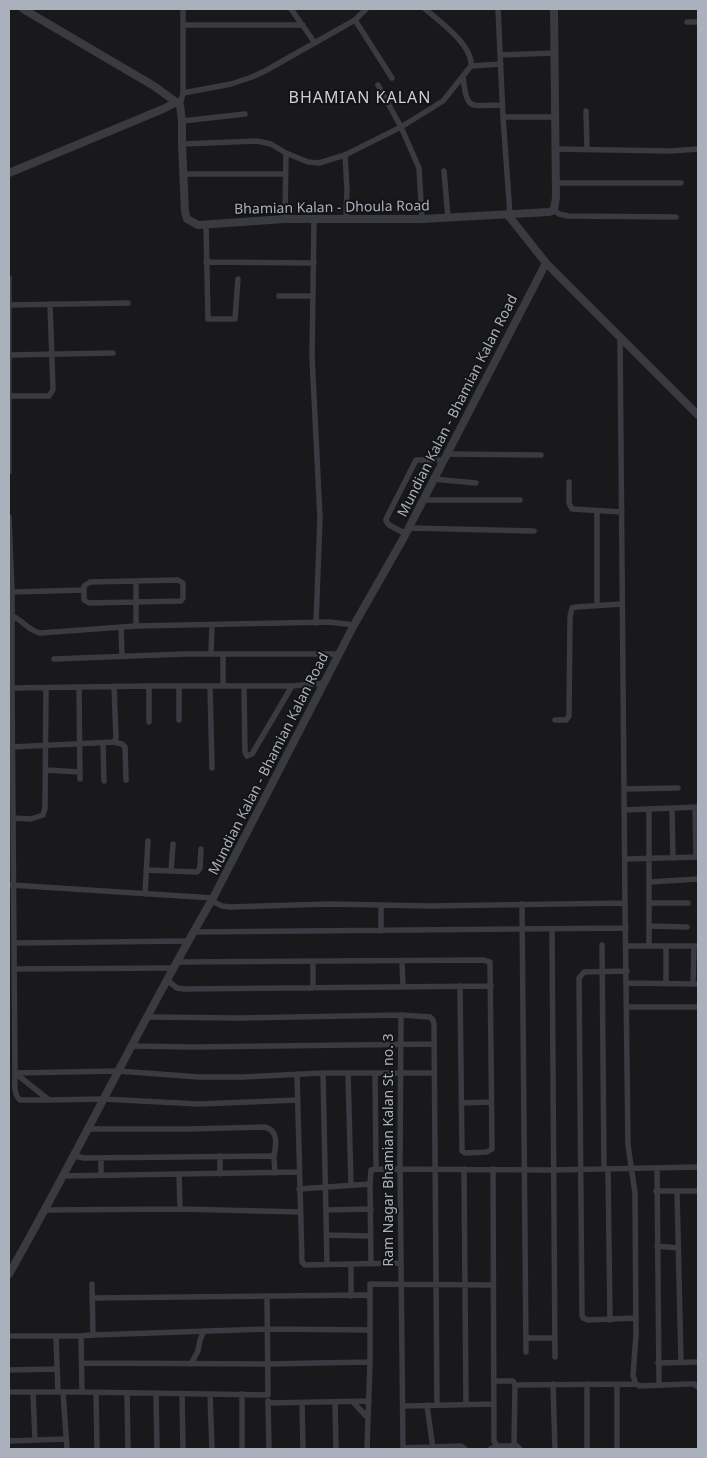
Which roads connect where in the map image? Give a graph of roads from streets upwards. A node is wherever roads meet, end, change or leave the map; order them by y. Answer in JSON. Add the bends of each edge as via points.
{"nodes":[{"id":1,"x":23,"y":9,"type":"edge"},
{"id":2,"x":183,"y":9,"type":"edge"},
{"id":3,"x":291,"y":9,"type":"edge"},
{"id":4,"x":366,"y":9,"type":"edge"},
{"id":5,"x":424,"y":9,"type":"edge"},
{"id":6,"x":498,"y":9,"type":"edge"},
{"id":7,"x":554,"y":9,"type":"edge"},
{"id":8,"x":355,"y":20,"type":"junction"},
{"id":9,"x":687,"y":22,"type":"dead end"},
{"id":10,"x":698,"y":22,"type":"edge"},
{"id":11,"x":184,"y":25,"type":"junction"},
{"id":12,"x":303,"y":25,"type":"junction"},
{"id":13,"x":315,"y":42,"type":"junction"},
{"id":14,"x":554,"y":53,"type":"junction"},
{"id":15,"x":500,"y":54,"type":"junction"},
{"id":16,"x":500,"y":64,"type":"junction"},
{"id":17,"x":471,"y":66,"type":"junction"},
{"id":18,"x":463,"y":76,"type":"junction"},
{"id":19,"x":392,"y":78,"type":"dead end"},
{"id":20,"x":378,"y":85,"type":"dead end"},
{"id":21,"x":183,"y":93,"type":"junction"},
{"id":22,"x":178,"y":103,"type":"junction"},
{"id":23,"x":502,"y":105,"type":"junction"},
{"id":24,"x":586,"y":112,"type":"dead end"},
{"id":25,"x":245,"y":114,"type":"dead end"},
{"id":26,"x":503,"y":117,"type":"junction"},
{"id":27,"x":555,"y":117,"type":"junction"},
{"id":28,"x":182,"y":121,"type":"junction"},
{"id":29,"x":401,"y":126,"type":"junction"},
{"id":30,"x":182,"y":144,"type":"junction"},
{"id":31,"x":698,"y":149,"type":"edge"},
{"id":32,"x":555,"y":150,"type":"junction"},
{"id":33,"x":587,"y":150,"type":"junction"},
{"id":34,"x":286,"y":153,"type":"junction"},
{"id":35,"x":345,"y":155,"type":"junction"},
{"id":36,"x":444,"y":171,"type":"dead end"},
{"id":37,"x":9,"y":173,"type":"edge"},
{"id":38,"x":183,"y":174,"type":"junction"},
{"id":39,"x":286,"y":174,"type":"junction"},
{"id":40,"x":556,"y":183,"type":"junction"},
{"id":41,"x":681,"y":183,"type":"dead end"},
{"id":42,"x":554,"y":210,"type":"junction"},
{"id":43,"x":509,"y":215,"type":"junction"},
{"id":44,"x":676,"y":217,"type":"dead end"},
{"id":45,"x":448,"y":218,"type":"junction"},
{"id":46,"x":285,"y":219,"type":"junction"},
{"id":47,"x":314,"y":219,"type":"junction"},
{"id":48,"x":346,"y":219,"type":"junction"},
{"id":49,"x":422,"y":219,"type":"junction"},
{"id":50,"x":206,"y":225,"type":"junction"},
{"id":51,"x":206,"y":262,"type":"junction"},
{"id":52,"x":314,"y":262,"type":"junction"},
{"id":53,"x":546,"y":263,"type":"junction"},
{"id":54,"x":9,"y":278,"type":"edge"},
{"id":55,"x":238,"y":279,"type":"dead end"},
{"id":56,"x":279,"y":296,"type":"dead end"},
{"id":57,"x":312,"y":296,"type":"junction"},
{"id":58,"x":128,"y":303,"type":"dead end"},
{"id":59,"x":50,"y":304,"type":"junction"},
{"id":60,"x":9,"y":305,"type":"edge"},
{"id":61,"x":620,"y":336,"type":"junction"},
{"id":62,"x":9,"y":338,"type":"edge"},
{"id":63,"x":112,"y":353,"type":"dead end"},
{"id":64,"x":53,"y":354,"type":"junction"},
{"id":65,"x":10,"y":355,"type":"edge"},
{"id":66,"x":9,"y":396,"type":"edge"},
{"id":67,"x":698,"y":414,"type":"edge"},
{"id":68,"x":541,"y":455,"type":"dead end"},
{"id":69,"x":445,"y":457,"type":"junction"},
{"id":70,"x":9,"y":466,"type":"edge"},
{"id":71,"x":9,"y":472,"type":"edge"},
{"id":72,"x":433,"y":479,"type":"junction"},
{"id":73,"x":569,"y":482,"type":"dead end"},
{"id":74,"x":476,"y":483,"type":"dead end"},
{"id":75,"x":423,"y":500,"type":"junction"},
{"id":76,"x":520,"y":500,"type":"dead end"},
{"id":77,"x":598,"y":511,"type":"junction"},
{"id":78,"x":622,"y":512,"type":"junction"},
{"id":79,"x":9,"y":517,"type":"edge"},
{"id":80,"x":407,"y":531,"type":"junction"},
{"id":81,"x":534,"y":531,"type":"dead end"},
{"id":82,"x":9,"y":546,"type":"edge"},
{"id":83,"x":136,"y":581,"type":"junction"},
{"id":84,"x":84,"y":590,"type":"junction"},
{"id":85,"x":12,"y":592,"type":"junction"},
{"id":86,"x":136,"y":602,"type":"junction"},
{"id":87,"x":622,"y":604,"type":"junction"},
{"id":88,"x":598,"y":605,"type":"junction"},
{"id":89,"x":12,"y":616,"type":"junction"},
{"id":90,"x":316,"y":623,"type":"junction"},
{"id":91,"x":212,"y":625,"type":"junction"},
{"id":92,"x":136,"y":626,"type":"junction"},
{"id":93,"x":354,"y":626,"type":"junction"},
{"id":94,"x":121,"y":627,"type":"junction"},
{"id":95,"x":211,"y":654,"type":"junction"},
{"id":96,"x":223,"y":654,"type":"junction"},
{"id":97,"x":340,"y":654,"type":"junction"},
{"id":98,"x":122,"y":656,"type":"junction"},
{"id":99,"x":54,"y":659,"type":"dead end"},
{"id":100,"x":325,"y":683,"type":"junction"},
{"id":101,"x":114,"y":686,"type":"junction"},
{"id":102,"x":149,"y":686,"type":"junction"},
{"id":103,"x":179,"y":686,"type":"junction"},
{"id":104,"x":222,"y":686,"type":"junction"},
{"id":105,"x":244,"y":686,"type":"junction"},
{"id":106,"x":292,"y":686,"type":"junction"},
{"id":107,"x":79,"y":687,"type":"junction"},
{"id":108,"x":210,"y":687,"type":"junction"},
{"id":109,"x":10,"y":688,"type":"edge"},
{"id":110,"x":46,"y":688,"type":"junction"},
{"id":111,"x":179,"y":720,"type":"dead end"},
{"id":112,"x":555,"y":720,"type":"dead end"},
{"id":113,"x":149,"y":722,"type":"dead end"},
{"id":114,"x":114,"y":742,"type":"junction"},
{"id":115,"x":80,"y":744,"type":"junction"},
{"id":116,"x":103,"y":744,"type":"junction"},
{"id":117,"x":46,"y":745,"type":"junction"},
{"id":118,"x":12,"y":747,"type":"junction"},
{"id":119,"x":212,"y":768,"type":"dead end"},
{"id":120,"x":46,"y":770,"type":"junction"},
{"id":121,"x":80,"y":772,"type":"junction"},
{"id":122,"x":80,"y":780,"type":"dead end"},
{"id":123,"x":126,"y":780,"type":"dead end"},
{"id":124,"x":104,"y":781,"type":"dead end"},
{"id":125,"x":11,"y":783,"type":"edge"},
{"id":126,"x":678,"y":788,"type":"dead end"},
{"id":127,"x":624,"y":789,"type":"junction"},
{"id":128,"x":672,"y":808,"type":"junction"},
{"id":129,"x":697,"y":808,"type":"edge"},
{"id":130,"x":649,"y":809,"type":"junction"},
{"id":131,"x":624,"y":810,"type":"junction"},
{"id":132,"x":13,"y":818,"type":"junction"},
{"id":133,"x":148,"y":841,"type":"dead end"},
{"id":134,"x":173,"y":844,"type":"dead end"},
{"id":135,"x":201,"y":849,"type":"dead end"},
{"id":136,"x":697,"y":857,"type":"edge"},
{"id":137,"x":673,"y":858,"type":"junction"},
{"id":138,"x":625,"y":859,"type":"junction"},
{"id":139,"x":650,"y":859,"type":"junction"},
{"id":140,"x":146,"y":870,"type":"junction"},
{"id":141,"x":171,"y":871,"type":"junction"},
{"id":142,"x":698,"y":879,"type":"edge"},
{"id":143,"x":649,"y":882,"type":"junction"},
{"id":144,"x":11,"y":885,"type":"edge"},
{"id":145,"x":145,"y":894,"type":"junction"},
{"id":146,"x":213,"y":900,"type":"junction"},
{"id":147,"x":625,"y":903,"type":"junction"},
{"id":148,"x":649,"y":903,"type":"junction"},
{"id":149,"x":688,"y":903,"type":"dead end"},
{"id":150,"x":522,"y":904,"type":"junction"},
{"id":151,"x":381,"y":905,"type":"junction"},
{"id":152,"x":649,"y":926,"type":"junction"},
{"id":153,"x":687,"y":927,"type":"dead end"},
{"id":154,"x":626,"y":928,"type":"junction"},
{"id":155,"x":552,"y":929,"type":"junction"},
{"id":156,"x":522,"y":930,"type":"junction"},
{"id":157,"x":381,"y":931,"type":"junction"},
{"id":158,"x":193,"y":932,"type":"junction"},
{"id":159,"x":188,"y":941,"type":"junction"},
{"id":160,"x":14,"y":943,"type":"junction"},
{"id":161,"x":602,"y":945,"type":"dead end"},
{"id":162,"x":626,"y":946,"type":"junction"},
{"id":163,"x":649,"y":946,"type":"junction"},
{"id":164,"x":666,"y":946,"type":"junction"},
{"id":165,"x":696,"y":946,"type":"edge"},
{"id":166,"x":11,"y":952,"type":"edge"},
{"id":167,"x":402,"y":961,"type":"junction"},
{"id":168,"x":313,"y":962,"type":"junction"},
{"id":169,"x":175,"y":965,"type":"junction"},
{"id":170,"x":14,"y":969,"type":"junction"},
{"id":171,"x":627,"y":971,"type":"junction"},
{"id":172,"x":602,"y":972,"type":"junction"},
{"id":173,"x":168,"y":980,"type":"junction"},
{"id":174,"x":627,"y":984,"type":"junction"},
{"id":175,"x":666,"y":984,"type":"junction"},
{"id":176,"x":696,"y":984,"type":"edge"},
{"id":177,"x":403,"y":986,"type":"junction"},
{"id":178,"x":460,"y":986,"type":"junction"},
{"id":179,"x":491,"y":986,"type":"junction"},
{"id":180,"x":313,"y":988,"type":"junction"},
{"id":181,"x":626,"y":1007,"type":"junction"},
{"id":182,"x":698,"y":1007,"type":"edge"},
{"id":183,"x":402,"y":1015,"type":"junction"},
{"id":184,"x":148,"y":1017,"type":"junction"},
{"id":185,"x":402,"y":1044,"type":"junction"},
{"id":186,"x":434,"y":1044,"type":"junction"},
{"id":187,"x":132,"y":1046,"type":"junction"},
{"id":188,"x":118,"y":1071,"type":"junction"},
{"id":189,"x":401,"y":1072,"type":"junction"},
{"id":190,"x":433,"y":1072,"type":"junction"},
{"id":191,"x":15,"y":1073,"type":"junction"},
{"id":192,"x":322,"y":1073,"type":"junction"},
{"id":193,"x":348,"y":1073,"type":"junction"},
{"id":194,"x":375,"y":1073,"type":"junction"},
{"id":195,"x":297,"y":1074,"type":"junction"},
{"id":196,"x":103,"y":1099,"type":"junction"},
{"id":197,"x":49,"y":1100,"type":"junction"},
{"id":198,"x":298,"y":1100,"type":"junction"},
{"id":199,"x":492,"y":1102,"type":"junction"},
{"id":200,"x":462,"y":1103,"type":"junction"},
{"id":201,"x":87,"y":1129,"type":"junction"},
{"id":202,"x":74,"y":1153,"type":"junction"},
{"id":203,"x":220,"y":1156,"type":"junction"},
{"id":204,"x":274,"y":1156,"type":"junction"},
{"id":205,"x":101,"y":1158,"type":"junction"},
{"id":206,"x":698,"y":1167,"type":"edge"},
{"id":207,"x":631,"y":1168,"type":"junction"},
{"id":208,"x":657,"y":1168,"type":"junction"},
{"id":209,"x":376,"y":1169,"type":"junction"},
{"id":210,"x":400,"y":1169,"type":"junction"},
{"id":211,"x":434,"y":1169,"type":"junction"},
{"id":212,"x":464,"y":1169,"type":"junction"},
{"id":213,"x":493,"y":1169,"type":"junction"},
{"id":214,"x":524,"y":1169,"type":"junction"},
{"id":215,"x":606,"y":1169,"type":"junction"},
{"id":216,"x":553,"y":1170,"type":"junction"},
{"id":217,"x":580,"y":1170,"type":"junction"},
{"id":218,"x":299,"y":1172,"type":"junction"},
{"id":219,"x":275,"y":1173,"type":"junction"},
{"id":220,"x":179,"y":1174,"type":"junction"},
{"id":221,"x":220,"y":1174,"type":"junction"},
{"id":222,"x":62,"y":1176,"type":"junction"},
{"id":223,"x":101,"y":1176,"type":"junction"},
{"id":224,"x":370,"y":1184,"type":"junction"},
{"id":225,"x":351,"y":1186,"type":"junction"},
{"id":226,"x":326,"y":1187,"type":"junction"},
{"id":227,"x":299,"y":1189,"type":"junction"},
{"id":228,"x":698,"y":1190,"type":"edge"},
{"id":229,"x":656,"y":1191,"type":"junction"},
{"id":230,"x":677,"y":1191,"type":"junction"},
{"id":231,"x":180,"y":1209,"type":"junction"},
{"id":232,"x":370,"y":1209,"type":"junction"},
{"id":233,"x":45,"y":1210,"type":"junction"},
{"id":234,"x":326,"y":1210,"type":"junction"},
{"id":235,"x":300,"y":1212,"type":"junction"},
{"id":236,"x":327,"y":1235,"type":"junction"},
{"id":237,"x":370,"y":1236,"type":"junction"},
{"id":238,"x":657,"y":1246,"type":"junction"},
{"id":239,"x":678,"y":1248,"type":"junction"},
{"id":240,"x":401,"y":1263,"type":"junction"},
{"id":241,"x":351,"y":1264,"type":"junction"},
{"id":242,"x":371,"y":1264,"type":"junction"},
{"id":243,"x":327,"y":1265,"type":"junction"},
{"id":244,"x":9,"y":1274,"type":"edge"},
{"id":245,"x":92,"y":1284,"type":"dead end"},
{"id":246,"x":465,"y":1285,"type":"junction"},
{"id":247,"x":492,"y":1285,"type":"junction"},
{"id":248,"x":402,"y":1286,"type":"junction"},
{"id":249,"x":435,"y":1286,"type":"junction"},
{"id":250,"x":266,"y":1296,"type":"junction"},
{"id":251,"x":350,"y":1296,"type":"junction"},
{"id":252,"x":369,"y":1297,"type":"junction"},
{"id":253,"x":92,"y":1298,"type":"junction"},
{"id":254,"x":636,"y":1318,"type":"junction"},
{"id":255,"x":610,"y":1320,"type":"junction"},
{"id":256,"x":267,"y":1329,"type":"junction"},
{"id":257,"x":370,"y":1330,"type":"junction"},
{"id":258,"x":204,"y":1331,"type":"junction"},
{"id":259,"x":93,"y":1335,"type":"junction"},
{"id":260,"x":9,"y":1336,"type":"edge"},
{"id":261,"x":56,"y":1336,"type":"junction"},
{"id":262,"x":81,"y":1336,"type":"junction"},
{"id":263,"x":526,"y":1338,"type":"junction"},
{"id":264,"x":555,"y":1338,"type":"junction"},
{"id":265,"x":526,"y":1352,"type":"dead end"},
{"id":266,"x":555,"y":1356,"type":"dead end"},
{"id":267,"x":370,"y":1362,"type":"junction"},
{"id":268,"x":681,"y":1362,"type":"junction"},
{"id":269,"x":698,"y":1362,"type":"edge"},
{"id":270,"x":82,"y":1363,"type":"junction"},
{"id":271,"x":658,"y":1363,"type":"junction"},
{"id":272,"x":191,"y":1364,"type":"junction"},
{"id":273,"x":268,"y":1364,"type":"junction"},
{"id":274,"x":57,"y":1369,"type":"junction"},
{"id":275,"x":9,"y":1370,"type":"edge"},
{"id":276,"x":494,"y":1381,"type":"junction"},
{"id":277,"x":553,"y":1384,"type":"junction"},
{"id":278,"x":587,"y":1384,"type":"junction"},
{"id":279,"x":617,"y":1384,"type":"junction"},
{"id":280,"x":636,"y":1384,"type":"junction"},
{"id":281,"x":515,"y":1385,"type":"junction"},
{"id":282,"x":659,"y":1385,"type":"junction"},
{"id":283,"x":698,"y":1387,"type":"edge"},
{"id":284,"x":9,"y":1392,"type":"edge"},
{"id":285,"x":33,"y":1392,"type":"junction"},
{"id":286,"x":61,"y":1392,"type":"junction"},
{"id":287,"x":82,"y":1392,"type":"junction"},
{"id":288,"x":96,"y":1392,"type":"junction"},
{"id":289,"x":127,"y":1394,"type":"junction"},
{"id":290,"x":156,"y":1394,"type":"junction"},
{"id":291,"x":182,"y":1394,"type":"junction"},
{"id":292,"x":210,"y":1394,"type":"junction"},
{"id":293,"x":242,"y":1394,"type":"junction"},
{"id":294,"x":268,"y":1395,"type":"junction"},
{"id":295,"x":369,"y":1401,"type":"junction"},
{"id":296,"x":335,"y":1402,"type":"junction"},
{"id":297,"x":353,"y":1402,"type":"junction"},
{"id":298,"x":268,"y":1403,"type":"junction"},
{"id":299,"x":302,"y":1404,"type":"junction"},
{"id":300,"x":466,"y":1404,"type":"junction"},
{"id":301,"x":494,"y":1404,"type":"junction"},
{"id":302,"x":428,"y":1405,"type":"junction"},
{"id":303,"x":437,"y":1405,"type":"junction"},
{"id":304,"x":403,"y":1406,"type":"junction"},
{"id":305,"x":368,"y":1418,"type":"junction"},
{"id":306,"x":66,"y":1439,"type":"junction"},
{"id":307,"x":35,"y":1440,"type":"junction"},
{"id":308,"x":9,"y":1441,"type":"edge"},
{"id":309,"x":497,"y":1446,"type":"junction"},
{"id":310,"x":433,"y":1448,"type":"edge"},
{"id":311,"x":517,"y":1448,"type":"edge"},
{"id":312,"x":67,"y":1449,"type":"edge"},
{"id":313,"x":97,"y":1449,"type":"edge"},
{"id":314,"x":128,"y":1449,"type":"edge"},
{"id":315,"x":157,"y":1449,"type":"edge"},
{"id":316,"x":182,"y":1449,"type":"edge"},
{"id":317,"x":212,"y":1449,"type":"edge"},
{"id":318,"x":242,"y":1449,"type":"edge"},
{"id":319,"x":269,"y":1449,"type":"edge"},
{"id":320,"x":303,"y":1449,"type":"edge"},
{"id":321,"x":336,"y":1449,"type":"edge"},
{"id":322,"x":367,"y":1449,"type":"edge"},
{"id":323,"x":403,"y":1449,"type":"edge"},
{"id":324,"x":464,"y":1449,"type":"edge"},
{"id":325,"x":490,"y":1449,"type":"edge"},
{"id":326,"x":555,"y":1449,"type":"edge"},
{"id":327,"x":587,"y":1449,"type":"edge"},
{"id":328,"x":617,"y":1449,"type":"edge"}],
"edges":[{"from":1,"to":22,"type":"street"},
{"from":2,"to":11,"type":"street"},
{"from":3,"to":12,"type":"street"},
{"from":4,"to":8,"type":"street"},
{"from":5,"to":17,"type":"street","via":[[465,47]]},
{"from":6,"to":15,"type":"street"},
{"from":7,"to":14,"type":"street"},
{"from":8,"to":13,"type":"street"},
{"from":8,"to":19,"type":"street"},
{"from":9,"to":10,"type":"street"},
{"from":11,"to":12,"type":"street"},
{"from":11,"to":21,"type":"street"},
{"from":12,"to":13,"type":"street"},
{"from":13,"to":21,"type":"street","via":[[252,77]]},
{"from":14,"to":15,"type":"street"},
{"from":14,"to":27,"type":"street"},
{"from":15,"to":16,"type":"street"},
{"from":16,"to":17,"type":"street"},
{"from":16,"to":23,"type":"street"},
{"from":17,"to":18,"type":"street"},
{"from":18,"to":23,"type":"street","via":[[469,103]]},
{"from":18,"to":29,"type":"street","via":[[444,101]]},
{"from":20,"to":29,"type":"street"},
{"from":21,"to":22,"type":"street"},
{"from":22,"to":28,"type":"street"},
{"from":22,"to":37,"type":"street"},
{"from":23,"to":26,"type":"street"},
{"from":24,"to":33,"type":"street"},
{"from":25,"to":28,"type":"street"},
{"from":26,"to":27,"type":"street"},
{"from":26,"to":43,"type":"street"},
{"from":27,"to":32,"type":"street"},
{"from":28,"to":30,"type":"street"},
{"from":29,"to":35,"type":"street"},
{"from":29,"to":49,"type":"street","via":[[419,168]]},
{"from":30,"to":34,"type":"street","via":[[257,141],[271,144]]},
{"from":30,"to":38,"type":"street"},
{"from":31,"to":33,"type":"street"},
{"from":32,"to":33,"type":"street"},
{"from":32,"to":40,"type":"street"},
{"from":34,"to":35,"type":"street","via":[[318,163]]},
{"from":34,"to":39,"type":"street"},
{"from":35,"to":48,"type":"street"},
{"from":36,"to":45,"type":"street"},
{"from":38,"to":39,"type":"street"},
{"from":38,"to":50,"type":"street","via":[[187,219]]},
{"from":39,"to":46,"type":"street"},
{"from":40,"to":41,"type":"street"},
{"from":40,"to":42,"type":"street"},
{"from":42,"to":43,"type":"street","name":"Bhamian Kalan - Dhoula Road"},
{"from":42,"to":44,"type":"street","via":[[568,216]]},
{"from":43,"to":45,"type":"street","name":"Bhamian Kalan - Dhoula Road"},
{"from":43,"to":53,"type":"street"},
{"from":45,"to":49,"type":"street","name":"Bhamian Kalan - Dhoula Road"},
{"from":46,"to":47,"type":"street","name":"Bhamian Kalan - Dhoula Road"},
{"from":46,"to":50,"type":"street","name":"Bhamian Kalan - Dhoula Road"},
{"from":47,"to":48,"type":"street","name":"Bhamian Kalan - Dhoula Road"},
{"from":47,"to":52,"type":"street"},
{"from":48,"to":49,"type":"street","name":"Bhamian Kalan - Dhoula Road"},
{"from":50,"to":51,"type":"street"},
{"from":51,"to":52,"type":"street"},
{"from":51,"to":55,"type":"street","via":[[208,319],[235,318]]},
{"from":52,"to":57,"type":"street"},
{"from":53,"to":61,"type":"street"},
{"from":53,"to":69,"type":"street","name":"Mundian Kalan - Bhamian Kalan Road"},
{"from":54,"to":60,"type":"street"},
{"from":56,"to":57,"type":"street"},
{"from":57,"to":90,"type":"street","via":[[320,518]]},
{"from":58,"to":59,"type":"street"},
{"from":59,"to":60,"type":"street"},
{"from":59,"to":64,"type":"street"},
{"from":60,"to":62,"type":"street"},
{"from":61,"to":67,"type":"street"},
{"from":61,"to":78,"type":"street"},
{"from":62,"to":65,"type":"street"},
{"from":63,"to":64,"type":"street"},
{"from":64,"to":65,"type":"street"},
{"from":64,"to":66,"type":"street","via":[[52,394]]},
{"from":65,"to":66,"type":"street"},
{"from":66,"to":70,"type":"street"},
{"from":68,"to":69,"type":"street"},
{"from":69,"to":72,"type":"street","name":"Mundian Kalan - Bhamian Kalan Road"},
{"from":69,"to":80,"type":"street","via":[[416,460],[386,519],[387,523]]},
{"from":70,"to":71,"type":"street"},
{"from":72,"to":74,"type":"street"},
{"from":72,"to":75,"type":"street","name":"Mundian Kalan - Bhamian Kalan Road"},
{"from":73,"to":77,"type":"street","via":[[572,509]]},
{"from":75,"to":76,"type":"street"},
{"from":75,"to":80,"type":"street","name":"Mundian Kalan - Bhamian Kalan Road"},
{"from":77,"to":78,"type":"street"},
{"from":77,"to":88,"type":"street"},
{"from":78,"to":87,"type":"street"},
{"from":79,"to":82,"type":"street"},
{"from":80,"to":81,"type":"street"},
{"from":80,"to":93,"type":"street","name":"Mundian Kalan - Bhamian Kalan Road"},
{"from":82,"to":85,"type":"street"},
{"from":83,"to":84,"type":"street","via":[[90,582]]},
{"from":83,"to":86,"type":"street"},
{"from":83,"to":86,"type":"street","via":[[178,580],[182,583],[183,598],[181,601]]},
{"from":84,"to":85,"type":"street"},
{"from":84,"to":86,"type":"street","via":[[84,600],[89,603]]},
{"from":85,"to":89,"type":"street"},
{"from":86,"to":92,"type":"street"},
{"from":87,"to":88,"type":"street"},
{"from":87,"to":127,"type":"street"},
{"from":88,"to":112,"type":"street","via":[[576,606],[570,612],[569,716],[566,720]]},
{"from":89,"to":94,"type":"street","via":[[40,633]]},
{"from":89,"to":109,"type":"street"},
{"from":90,"to":91,"type":"street"},
{"from":90,"to":93,"type":"street","via":[[338,622]]},
{"from":91,"to":92,"type":"street"},
{"from":91,"to":95,"type":"street"},
{"from":92,"to":94,"type":"street"},
{"from":93,"to":97,"type":"street","name":"Mundian Kalan - Bhamian Kalan Road"},
{"from":94,"to":98,"type":"street"},
{"from":95,"to":96,"type":"street"},
{"from":95,"to":98,"type":"street"},
{"from":96,"to":97,"type":"street"},
{"from":96,"to":104,"type":"street"},
{"from":97,"to":100,"type":"street","name":"Mundian Kalan - Bhamian Kalan Road"},
{"from":98,"to":99,"type":"street"},
{"from":100,"to":106,"type":"street"},
{"from":100,"to":146,"type":"street","name":"Mundian Kalan - Bhamian Kalan Road"},
{"from":101,"to":102,"type":"street"},
{"from":101,"to":107,"type":"street"},
{"from":101,"to":114,"type":"street"},
{"from":102,"to":103,"type":"street"},
{"from":102,"to":113,"type":"street"},
{"from":103,"to":108,"type":"street"},
{"from":103,"to":111,"type":"street"},
{"from":104,"to":105,"type":"street"},
{"from":104,"to":108,"type":"street"},
{"from":105,"to":106,"type":"street"},
{"from":105,"to":106,"type":"street","via":[[245,752],[248,756]]},
{"from":107,"to":110,"type":"street"},
{"from":107,"to":115,"type":"street"},
{"from":108,"to":119,"type":"street"},
{"from":109,"to":110,"type":"street"},
{"from":109,"to":118,"type":"street"},
{"from":110,"to":117,"type":"street"},
{"from":114,"to":116,"type":"street"},
{"from":114,"to":123,"type":"street","via":[[125,747]]},
{"from":115,"to":116,"type":"street"},
{"from":115,"to":117,"type":"street"},
{"from":115,"to":121,"type":"street"},
{"from":116,"to":124,"type":"street"},
{"from":117,"to":118,"type":"street"},
{"from":117,"to":120,"type":"street"},
{"from":118,"to":125,"type":"street"},
{"from":120,"to":121,"type":"street"},
{"from":120,"to":132,"type":"street","via":[[43,815],[31,819]]},
{"from":121,"to":122,"type":"street"},
{"from":125,"to":132,"type":"street"},
{"from":126,"to":127,"type":"street"},
{"from":127,"to":131,"type":"street"},
{"from":128,"to":129,"type":"street"},
{"from":128,"to":130,"type":"street"},
{"from":128,"to":137,"type":"street"},
{"from":129,"to":136,"type":"street"},
{"from":130,"to":131,"type":"street"},
{"from":130,"to":139,"type":"street"},
{"from":131,"to":138,"type":"street"},
{"from":132,"to":144,"type":"street"},
{"from":133,"to":140,"type":"street"},
{"from":134,"to":141,"type":"street"},
{"from":135,"to":141,"type":"street","via":[[197,872]]},
{"from":136,"to":137,"type":"street"},
{"from":137,"to":139,"type":"street"},
{"from":138,"to":139,"type":"street"},
{"from":138,"to":147,"type":"street"},
{"from":139,"to":143,"type":"street"},
{"from":140,"to":141,"type":"street"},
{"from":140,"to":145,"type":"street"},
{"from":142,"to":143,"type":"street"},
{"from":143,"to":148,"type":"street"},
{"from":144,"to":145,"type":"street"},
{"from":144,"to":160,"type":"street"},
{"from":145,"to":146,"type":"street"},
{"from":146,"to":151,"type":"street","via":[[230,907]]},
{"from":146,"to":158,"type":"street","name":"Mundian Kalan - Bhamian Kalan Road"},
{"from":147,"to":150,"type":"street"},
{"from":147,"to":154,"type":"street"},
{"from":148,"to":149,"type":"street"},
{"from":148,"to":152,"type":"street"},
{"from":150,"to":151,"type":"street"},
{"from":150,"to":156,"type":"street"},
{"from":151,"to":157,"type":"street"},
{"from":152,"to":153,"type":"street"},
{"from":152,"to":163,"type":"street"},
{"from":154,"to":155,"type":"street"},
{"from":154,"to":162,"type":"street"},
{"from":155,"to":156,"type":"street"},
{"from":155,"to":216,"type":"street"},
{"from":156,"to":157,"type":"street"},
{"from":156,"to":214,"type":"street"},
{"from":157,"to":158,"type":"street"},
{"from":158,"to":159,"type":"street","name":"Mundian Kalan - Bhamian Kalan Road"},
{"from":159,"to":160,"type":"street"},
{"from":159,"to":169,"type":"street","name":"Mundian Kalan - Bhamian Kalan Road"},
{"from":160,"to":166,"type":"street"},
{"from":161,"to":172,"type":"street"},
{"from":162,"to":163,"type":"street"},
{"from":162,"to":171,"type":"street"},
{"from":163,"to":164,"type":"street"},
{"from":164,"to":165,"type":"street"},
{"from":164,"to":175,"type":"street"},
{"from":165,"to":176,"type":"street"},
{"from":166,"to":170,"type":"street"},
{"from":167,"to":168,"type":"street"},
{"from":167,"to":177,"type":"street"},
{"from":167,"to":179,"type":"street","via":[[487,961],[491,965]]},
{"from":168,"to":169,"type":"street"},
{"from":168,"to":180,"type":"street"},
{"from":169,"to":170,"type":"street"},
{"from":169,"to":173,"type":"street","name":"Mundian Kalan - Bhamian Kalan Road"},
{"from":170,"to":191,"type":"street"},
{"from":171,"to":172,"type":"street"},
{"from":171,"to":174,"type":"street"},
{"from":172,"to":215,"type":"street"},
{"from":172,"to":217,"type":"street","via":[[584,972],[579,978]]},
{"from":173,"to":180,"type":"street","via":[[177,988],[184,989]]},
{"from":173,"to":184,"type":"street","name":"Mundian Kalan - Bhamian Kalan Road"},
{"from":174,"to":175,"type":"street"},
{"from":174,"to":181,"type":"street"},
{"from":175,"to":176,"type":"street"},
{"from":177,"to":178,"type":"street"},
{"from":177,"to":180,"type":"street"},
{"from":178,"to":179,"type":"street"},
{"from":178,"to":200,"type":"street"},
{"from":179,"to":199,"type":"street"},
{"from":181,"to":182,"type":"street"},
{"from":181,"to":207,"type":"street"},
{"from":183,"to":184,"type":"street","name":"Ram Nagar Bhamian Kalan St. no. 3"},
{"from":183,"to":185,"type":"street","name":"Ram Nagar Bhamian Kalan St. no. 3"},
{"from":183,"to":186,"type":"street","via":[[430,1017],[434,1024]]},
{"from":184,"to":187,"type":"street","name":"Mundian Kalan - Bhamian Kalan Road"},
{"from":185,"to":186,"type":"street"},
{"from":185,"to":187,"type":"street"},
{"from":185,"to":189,"type":"street","name":"Ram Nagar Bhamian Kalan St. no. 3"},
{"from":186,"to":190,"type":"street"},
{"from":187,"to":188,"type":"street","name":"Mundian Kalan - Bhamian Kalan Road"},
{"from":188,"to":191,"type":"street"},
{"from":188,"to":195,"type":"street","via":[[199,1077]]},
{"from":188,"to":196,"type":"street","name":"Mundian Kalan - Bhamian Kalan Road"},
{"from":189,"to":190,"type":"street"},
{"from":189,"to":194,"type":"street"},
{"from":189,"to":210,"type":"street","name":"Ram Nagar Bhamian Kalan St. no. 3"},
{"from":190,"to":211,"type":"street"},
{"from":191,"to":197,"type":"street"},
{"from":191,"to":197,"type":"street","via":[[20,1100]]},
{"from":192,"to":193,"type":"street"},
{"from":192,"to":195,"type":"street"},
{"from":192,"to":226,"type":"street"},
{"from":193,"to":194,"type":"street"},
{"from":193,"to":225,"type":"street"},
{"from":194,"to":209,"type":"street"},
{"from":195,"to":198,"type":"street"},
{"from":196,"to":197,"type":"street"},
{"from":196,"to":198,"type":"street","via":[[199,1104]]},
{"from":196,"to":201,"type":"street","name":"Mundian Kalan - Bhamian Kalan Road"},
{"from":198,"to":218,"type":"street"},
{"from":199,"to":200,"type":"street"},
{"from":199,"to":200,"type":"street","via":[[492,1149],[465,1153],[462,1152]]},
{"from":201,"to":202,"type":"street","name":"Mundian Kalan - Bhamian Kalan Road"},
{"from":201,"to":204,"type":"street","via":[[265,1127],[276,1138]]},
{"from":202,"to":205,"type":"street","via":[[79,1157]]},
{"from":202,"to":222,"type":"street","name":"Mundian Kalan - Bhamian Kalan Road"},
{"from":203,"to":204,"type":"street"},
{"from":203,"to":205,"type":"street"},
{"from":203,"to":221,"type":"street"},
{"from":204,"to":219,"type":"street"},
{"from":205,"to":223,"type":"street"},
{"from":206,"to":208,"type":"street"},
{"from":207,"to":208,"type":"street"},
{"from":207,"to":215,"type":"street"},
{"from":207,"to":254,"type":"street","via":[[635,1193]]},
{"from":208,"to":229,"type":"street"},
{"from":209,"to":210,"type":"street"},
{"from":209,"to":224,"type":"street","via":[[371,1170]]},
{"from":210,"to":211,"type":"street"},
{"from":210,"to":240,"type":"street","name":"Ram Nagar Bhamian Kalan St. no. 3"},
{"from":211,"to":212,"type":"street"},
{"from":211,"to":249,"type":"street"},
{"from":212,"to":213,"type":"street"},
{"from":212,"to":246,"type":"street"},
{"from":213,"to":214,"type":"street"},
{"from":213,"to":247,"type":"street"},
{"from":214,"to":216,"type":"street"},
{"from":214,"to":263,"type":"street"},
{"from":215,"to":217,"type":"street"},
{"from":215,"to":255,"type":"street"},
{"from":216,"to":217,"type":"street"},
{"from":216,"to":264,"type":"street"},
{"from":217,"to":255,"type":"street","via":[[582,1315],[585,1319]]},
{"from":218,"to":219,"type":"street"},
{"from":218,"to":227,"type":"street"},
{"from":219,"to":221,"type":"street"},
{"from":220,"to":221,"type":"street"},
{"from":220,"to":223,"type":"street"},
{"from":220,"to":231,"type":"street"},
{"from":222,"to":223,"type":"street"},
{"from":222,"to":233,"type":"street","name":"Mundian Kalan - Bhamian Kalan Road"},
{"from":224,"to":225,"type":"street"},
{"from":224,"to":232,"type":"street"},
{"from":225,"to":226,"type":"street"},
{"from":226,"to":227,"type":"street"},
{"from":226,"to":234,"type":"street"},
{"from":227,"to":235,"type":"street"},
{"from":228,"to":230,"type":"street"},
{"from":229,"to":230,"type":"street"},
{"from":229,"to":238,"type":"street"},
{"from":230,"to":239,"type":"street"},
{"from":231,"to":233,"type":"street"},
{"from":231,"to":235,"type":"street"},
{"from":232,"to":234,"type":"street"},
{"from":232,"to":237,"type":"street"},
{"from":233,"to":244,"type":"street","name":"Mundian Kalan - Bhamian Kalan Road"},
{"from":234,"to":236,"type":"street"},
{"from":235,"to":243,"type":"street","via":[[302,1262],[305,1266]]},
{"from":236,"to":237,"type":"street"},
{"from":236,"to":243,"type":"street"},
{"from":237,"to":242,"type":"street"},
{"from":238,"to":239,"type":"street"},
{"from":238,"to":271,"type":"street"},
{"from":239,"to":268,"type":"street"},
{"from":240,"to":242,"type":"street"},
{"from":240,"to":248,"type":"street","name":"Ram Nagar Bhamian Kalan St. no. 3"},
{"from":241,"to":242,"type":"street"},
{"from":241,"to":243,"type":"street"},
{"from":241,"to":251,"type":"street"},
{"from":245,"to":253,"type":"street"},
{"from":246,"to":247,"type":"street"},
{"from":246,"to":249,"type":"street"},
{"from":246,"to":300,"type":"street"},
{"from":247,"to":276,"type":"street"},
{"from":248,"to":249,"type":"street"},
{"from":248,"to":252,"type":"street","via":[[370,1284]]},
{"from":248,"to":304,"type":"street","name":"Ram Nagar Bhamian Kalan St. no. 3"},
{"from":249,"to":303,"type":"street"},
{"from":250,"to":251,"type":"street"},
{"from":250,"to":253,"type":"street"},
{"from":250,"to":256,"type":"street"},
{"from":251,"to":252,"type":"street"},
{"from":252,"to":257,"type":"street"},
{"from":253,"to":259,"type":"street"},
{"from":254,"to":255,"type":"street"},
{"from":254,"to":280,"type":"street","via":[[633,1376]]},
{"from":256,"to":257,"type":"street"},
{"from":256,"to":258,"type":"street"},
{"from":256,"to":273,"type":"street"},
{"from":257,"to":267,"type":"street"},
{"from":258,"to":259,"type":"street"},
{"from":258,"to":272,"type":"street"},
{"from":259,"to":262,"type":"street"},
{"from":260,"to":261,"type":"street"},
{"from":261,"to":262,"type":"street"},
{"from":261,"to":274,"type":"street"},
{"from":262,"to":270,"type":"street"},
{"from":263,"to":264,"type":"street"},
{"from":263,"to":265,"type":"street"},
{"from":264,"to":266,"type":"street"},
{"from":267,"to":273,"type":"street"},
{"from":267,"to":295,"type":"street"},
{"from":268,"to":269,"type":"street"},
{"from":268,"to":271,"type":"street"},
{"from":270,"to":272,"type":"street"},
{"from":270,"to":287,"type":"street"},
{"from":271,"to":282,"type":"street"},
{"from":272,"to":273,"type":"street"},
{"from":273,"to":294,"type":"street"},
{"from":274,"to":275,"type":"street"},
{"from":274,"to":286,"type":"street"},
{"from":276,"to":281,"type":"street","via":[[510,1380]]},
{"from":276,"to":301,"type":"street"},
{"from":277,"to":278,"type":"street"},
{"from":277,"to":281,"type":"street"},
{"from":277,"to":326,"type":"street"},
{"from":278,"to":279,"type":"street"},
{"from":278,"to":327,"type":"street"},
{"from":279,"to":280,"type":"street"},
{"from":279,"to":328,"type":"street"},
{"from":280,"to":282,"type":"street"},
{"from":281,"to":311,"type":"street"},
{"from":282,"to":283,"type":"street","via":[[694,1384]]},
{"from":284,"to":285,"type":"street"},
{"from":285,"to":286,"type":"street"},
{"from":285,"to":307,"type":"street"},
{"from":286,"to":287,"type":"street"},
{"from":286,"to":306,"type":"street"},
{"from":287,"to":288,"type":"street"},
{"from":288,"to":289,"type":"street"},
{"from":288,"to":313,"type":"street"},
{"from":289,"to":290,"type":"street"},
{"from":289,"to":314,"type":"street"},
{"from":290,"to":291,"type":"street"},
{"from":290,"to":315,"type":"street"},
{"from":291,"to":292,"type":"street"},
{"from":291,"to":316,"type":"street"},
{"from":292,"to":293,"type":"street"},
{"from":292,"to":317,"type":"street"},
{"from":293,"to":294,"type":"street"},
{"from":293,"to":318,"type":"street"},
{"from":294,"to":298,"type":"street"},
{"from":295,"to":297,"type":"street"},
{"from":295,"to":305,"type":"street"},
{"from":296,"to":297,"type":"street"},
{"from":296,"to":299,"type":"street"},
{"from":296,"to":321,"type":"street"},
{"from":297,"to":305,"type":"street"},
{"from":298,"to":299,"type":"street"},
{"from":298,"to":319,"type":"street"},
{"from":299,"to":320,"type":"street"},
{"from":300,"to":301,"type":"street"},
{"from":300,"to":303,"type":"street"},
{"from":301,"to":309,"type":"street","via":[[494,1441]]},
{"from":302,"to":303,"type":"street"},
{"from":302,"to":304,"type":"street"},
{"from":302,"to":310,"type":"street"},
{"from":304,"to":323,"type":"street","name":"Ram Nagar Bhamian Kalan St. no. 3"},
{"from":305,"to":322,"type":"street"},
{"from":306,"to":307,"type":"street"},
{"from":306,"to":312,"type":"street"},
{"from":307,"to":308,"type":"street"},
{"from":309,"to":311,"type":"street"},
{"from":309,"to":325,"type":"street"},
{"from":310,"to":323,"type":"street"},
{"from":310,"to":324,"type":"street","via":[[461,1446]]}]}
